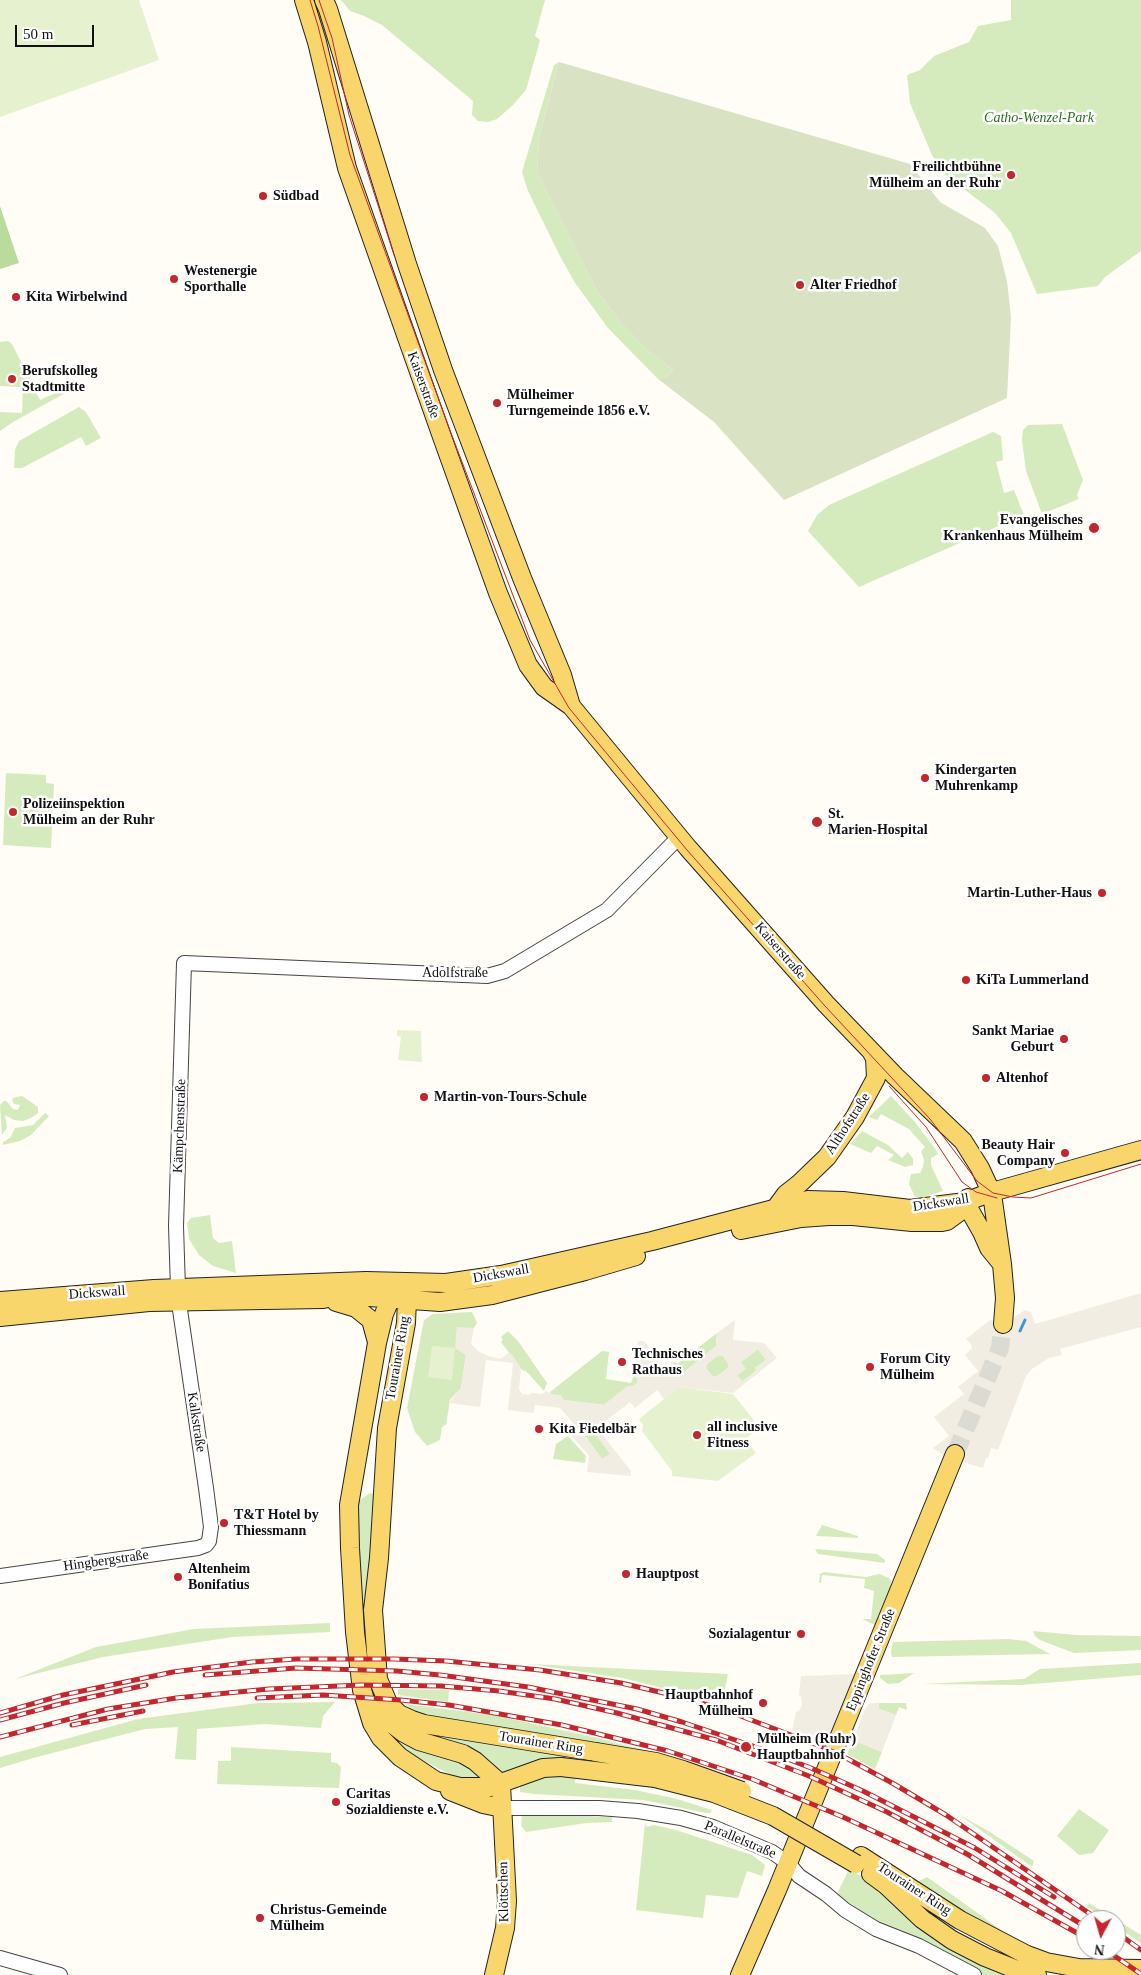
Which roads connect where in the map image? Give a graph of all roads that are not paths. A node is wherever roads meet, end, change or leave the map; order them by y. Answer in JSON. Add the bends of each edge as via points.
{"nodes":[{"id":1,"x":304,"y":0,"type":"edge"},
{"id":2,"x":324,"y":0,"type":"edge"},
{"id":3,"x":571,"y":706,"type":"junction"},
{"id":4,"x":679,"y":837,"type":"junction"},
{"id":5,"x":184,"y":963,"type":"joint"},
{"id":6,"x":871,"y":1050,"type":"junction"},
{"id":7,"x":1141,"y":1150,"type":"edge"},
{"id":8,"x":980,"y":1168,"type":"junction"},
{"id":9,"x":992,"y":1192,"type":"junction"},
{"id":10,"x":965,"y":1202,"type":"junction"},
{"id":11,"x":775,"y":1209,"type":"junction"},
{"id":12,"x":1002,"y":1264,"type":"junction"},
{"id":13,"x":398,"y":1283,"type":"junction"},
{"id":14,"x":179,"y":1296,"type":"junction"},
{"id":15,"x":323,"y":1300,"type":"junction"},
{"id":16,"x":398,"y":1300,"type":"junction"},
{"id":17,"x":0,"y":1301,"type":"edge"},
{"id":18,"x":0,"y":1317,"type":"edge"},
{"id":19,"x":1003,"y":1324,"type":"tunnel mouth"},
{"id":20,"x":377,"y":1343,"type":"junction"},
{"id":21,"x":955,"y":1454,"type":"tunnel mouth"},
{"id":22,"x":209,"y":1541,"type":"joint"},
{"id":23,"x":0,"y":1576,"type":"edge"},
{"id":24,"x":378,"y":1679,"type":"junction"},
{"id":25,"x":436,"y":1781,"type":"junction"},
{"id":26,"x":501,"y":1784,"type":"junction"},
{"id":27,"x":502,"y":1808,"type":"junction"},
{"id":28,"x":858,"y":1860,"type":"junction"},
{"id":29,"x":788,"y":1863,"type":"junction"},
{"id":30,"x":0,"y":1958,"type":"edge"},
{"id":31,"x":1141,"y":1969,"type":"edge"},
{"id":32,"x":60,"y":1975,"type":"edge"},
{"id":33,"x":494,"y":1975,"type":"edge"},
{"id":34,"x":740,"y":1975,"type":"edge"},
{"id":35,"x":974,"y":1975,"type":"edge"},
{"id":36,"x":1036,"y":1975,"type":"edge"}],
"edges":[{"from":1,"to":3,"type":"main road","name":"Kaiserstraße","via":[[347,168],[498,593],[528,665],[544,687]]},
{"from":2,"to":3,"type":"main road","name":"Kaiserstraße","via":[[443,370],[562,675]]},
{"from":3,"to":4,"type":"main road","name":"Kaiserstraße"},
{"from":4,"to":5,"type":"street","name":"Adolfstraße","via":[[607,910],[505,971],[487,976]]},
{"from":4,"to":6,"type":"main road","name":"Kaiserstraße","via":[[826,1004]]},
{"from":5,"to":14,"type":"street","name":"Kämpchenstraße","via":[[177,1210]]},
{"from":6,"to":8,"type":"main road","name":"Kaiserstraße","via":[[963,1141]]},
{"from":6,"to":11,"type":"main road","name":"Althofstraße","via":[[875,1058],[876,1078],[855,1117],[827,1157],[786,1194]]},
{"from":7,"to":9,"type":"main road","name":"Dickswall"},
{"from":8,"to":9,"type":"main road","name":"Kaiserstraße"},
{"from":8,"to":10,"type":"main road","via":[[974,1191]]},
{"from":9,"to":10,"type":"main road","name":"Dickswall"},
{"from":9,"to":12,"type":"main road"},
{"from":10,"to":11,"type":"main road","name":"Dickswall","via":[[910,1209],[817,1200]]},
{"from":10,"to":12,"type":"main road","via":[[989,1248]]},
{"from":10,"to":16,"type":"main road","name":"Dickswall","via":[[946,1221],[912,1222],[854,1216],[801,1218],[661,1250],[492,1295],[440,1302]]},
{"from":11,"to":13,"type":"main road","name":"Dickswall","via":[[502,1276],[446,1283]]},
{"from":12,"to":19,"type":"main road"},
{"from":13,"to":14,"type":"main road","name":"Dickswall","via":[[366,1281]]},
{"from":13,"to":16,"type":"main road","name":"Tourainer Ring"},
{"from":14,"to":15,"type":"main road","name":"Dickswall"},
{"from":14,"to":17,"type":"main road","name":"Dickswall"},
{"from":14,"to":18,"type":"main road","name":"Dickswall"},
{"from":14,"to":22,"type":"street","name":"Kalkstraße","via":[[211,1527]]},
{"from":15,"to":16,"type":"main road","name":"Dickswall","via":[[341,1295]]},
{"from":15,"to":20,"type":"main road","name":"Tourainer Ring","via":[[362,1311],[371,1320]]},
{"from":16,"to":20,"type":"main road","name":"Tourainer Ring"},
{"from":16,"to":24,"type":"main road","name":"Tourainer Ring","via":[[406,1323],[385,1439],[380,1558],[372,1610]]},
{"from":20,"to":25,"type":"main road","name":"Tourainer Ring","via":[[349,1505],[355,1632],[362,1690],[372,1723],[381,1738],[400,1757]]},
{"from":21,"to":29,"type":"main road","name":"Eppinghofer Straße"},
{"from":22,"to":23,"type":"street","name":"Hingbergstraße","via":[[198,1548]]},
{"from":24,"to":26,"type":"main road","via":[[382,1712],[391,1723],[419,1741],[463,1754]]},
{"from":24,"to":28,"type":"main road","name":"Tourainer Ring","bridge":true,"via":[[388,1703],[412,1720],[656,1762],[683,1770],[776,1807]]},
{"from":25,"to":26,"type":"main road","name":"Tourainer Ring","via":[[460,1787]]},
{"from":25,"to":27,"type":"main road","via":[[461,1796]]},
{"from":26,"to":27,"type":"main road","name":"Klöttschen"},
{"from":26,"to":28,"type":"main road","name":"Tourainer Ring","bridge":true,"via":[[543,1768],[561,1767],[655,1778],[714,1793],[781,1821]]},
{"from":27,"to":29,"type":"street","name":"Parallelstraße","via":[[599,1808],[667,1815],[720,1830],[772,1852]]},
{"from":27,"to":33,"type":"main road","name":"Klöttschen","via":[[507,1901],[505,1928]]},
{"from":28,"to":31,"type":"main road","name":"Tourainer Ring","via":[[1027,1955],[1079,1968]]},
{"from":28,"to":36,"type":"main road","name":"Tourainer Ring","via":[[922,1919],[952,1940],[985,1957]]},
{"from":29,"to":34,"type":"main road","name":"Eppinghofer Straße"},
{"from":29,"to":35,"type":"street","name":"Parallelstraße","via":[[799,1876],[876,1929],[919,1946]]},
{"from":30,"to":32,"type":"street"}]}
